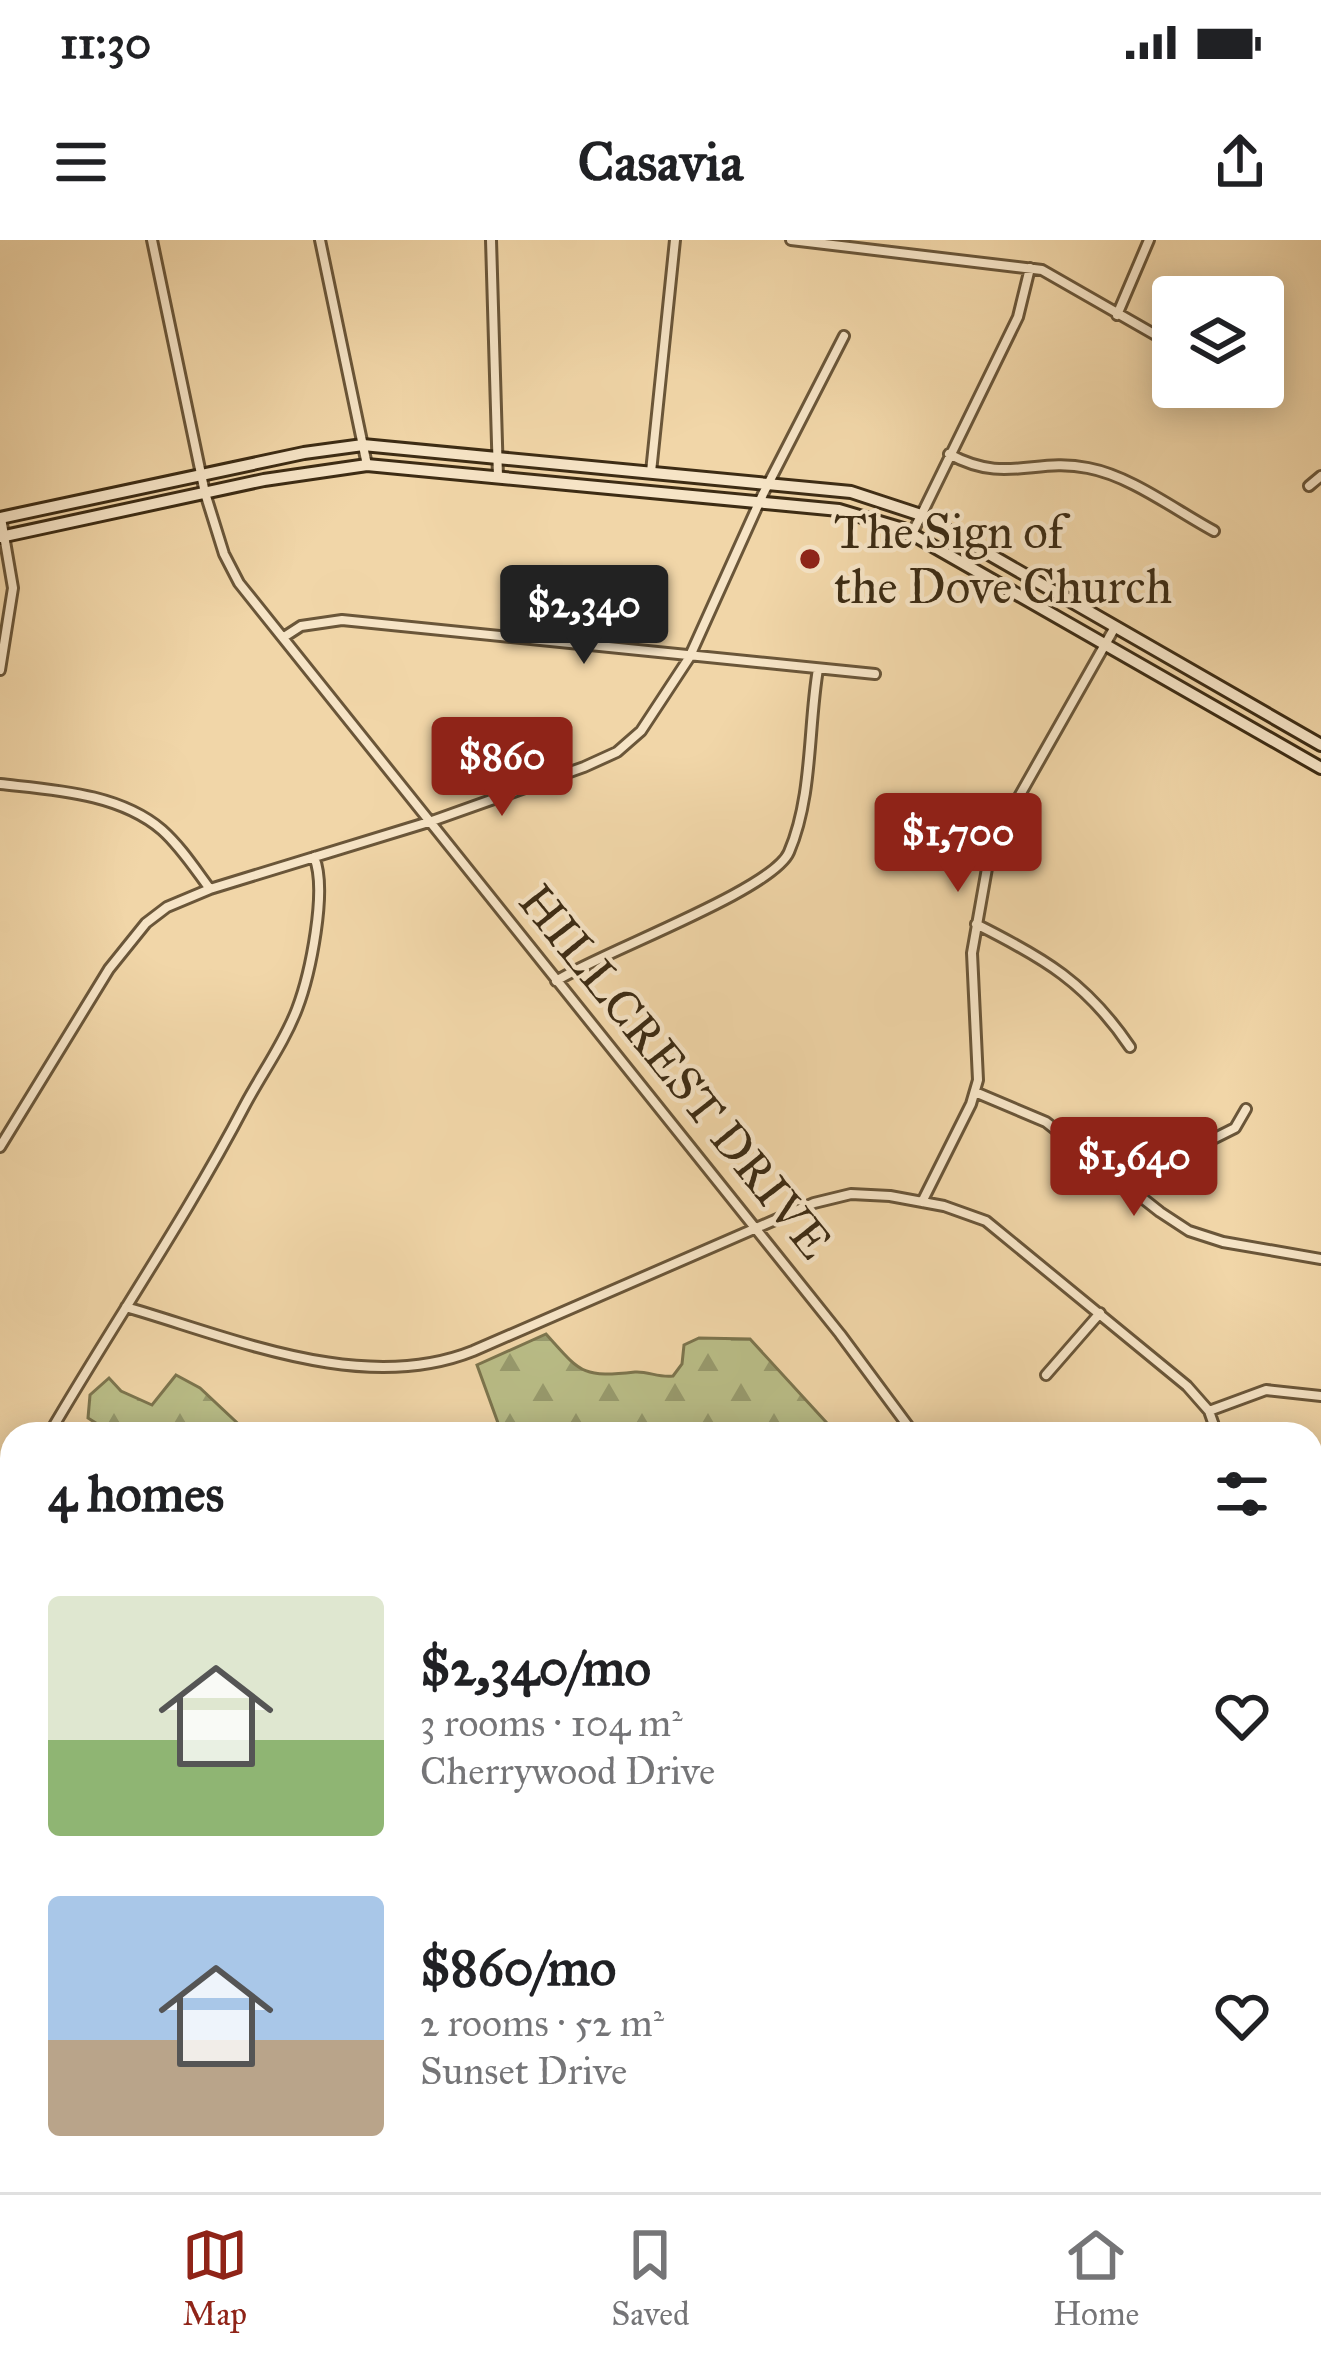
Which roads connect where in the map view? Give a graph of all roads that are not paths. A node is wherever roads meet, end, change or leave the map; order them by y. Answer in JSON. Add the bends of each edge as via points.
{"nodes":[{"id":1,"x":152,"y":240,"type":"edge"},
{"id":2,"x":320,"y":240,"type":"edge"},
{"id":3,"x":491,"y":240,"type":"edge"},
{"id":4,"x":675,"y":240,"type":"edge"},
{"id":5,"x":791,"y":240,"type":"edge"},
{"id":6,"x":1149,"y":240,"type":"edge"},
{"id":7,"x":1030,"y":268,"type":"junction"},
{"id":8,"x":1117,"y":315,"type":"junction"},
{"id":9,"x":1152,"y":334,"type":"edge"},
{"id":10,"x":844,"y":336,"type":"dead end"},
{"id":11,"x":362,"y":445,"type":"junction"},
{"id":12,"x":949,"y":454,"type":"junction"},
{"id":13,"x":497,"y":458,"type":"junction"},
{"id":14,"x":367,"y":465,"type":"junction"},
{"id":15,"x":651,"y":472,"type":"junction"},
{"id":16,"x":203,"y":475,"type":"junction"},
{"id":17,"x":1321,"y":476,"type":"edge"},
{"id":18,"x":498,"y":477,"type":"junction"},
{"id":19,"x":768,"y":484,"type":"junction"},
{"id":20,"x":1309,"y":486,"type":"dead end"},
{"id":21,"x":206,"y":493,"type":"junction"},
{"id":22,"x":760,"y":502,"type":"junction"},
{"id":23,"x":921,"y":515,"type":"junction"},
{"id":24,"x":0,"y":518,"type":"edge"},
{"id":25,"x":1214,"y":531,"type":"dead end"},
{"id":26,"x":912,"y":534,"type":"junction"},
{"id":27,"x":3,"y":536,"type":"edge"},
{"id":28,"x":1115,"y":627,"type":"junction"},
{"id":29,"x":284,"y":637,"type":"junction"},
{"id":30,"x":1107,"y":645,"type":"junction"},
{"id":31,"x":689,"y":658,"type":"junction"},
{"id":32,"x":818,"y":669,"type":"junction"},
{"id":33,"x":0,"y":670,"type":"edge"},
{"id":34,"x":875,"y":674,"type":"dead end"},
{"id":35,"x":1321,"y":745,"type":"edge"},
{"id":36,"x":1321,"y":768,"type":"edge"},
{"id":37,"x":0,"y":784,"type":"edge"},
{"id":38,"x":432,"y":821,"type":"junction"},
{"id":39,"x":314,"y":856,"type":"junction"},
{"id":40,"x":210,"y":889,"type":"junction"},
{"id":41,"x":976,"y":924,"type":"junction"},
{"id":42,"x":556,"y":981,"type":"junction"},
{"id":43,"x":1130,"y":1047,"type":"dead end"},
{"id":44,"x":975,"y":1092,"type":"junction"},
{"id":45,"x":1246,"y":1108,"type":"dead end"},
{"id":46,"x":0,"y":1148,"type":"edge"},
{"id":47,"x":1138,"y":1193,"type":"junction"},
{"id":48,"x":921,"y":1202,"type":"junction"},
{"id":49,"x":753,"y":1227,"type":"junction"},
{"id":50,"x":1321,"y":1260,"type":"edge"},
{"id":51,"x":126,"y":1306,"type":"junction"},
{"id":52,"x":1100,"y":1313,"type":"junction"},
{"id":53,"x":1046,"y":1375,"type":"dead end"},
{"id":54,"x":1321,"y":1396,"type":"edge"},
{"id":55,"x":1209,"y":1411,"type":"junction"},
{"id":56,"x":56,"y":1422,"type":"edge"},
{"id":57,"x":905,"y":1422,"type":"edge"},
{"id":58,"x":1213,"y":1422,"type":"edge"}],
"edges":[{"from":1,"to":16,"type":"street","name":"HILLCREST DRIVE"},
{"from":2,"to":11,"type":"street"},
{"from":3,"to":13,"type":"street"},
{"from":4,"to":15,"type":"street"},
{"from":5,"to":7,"type":"street"},
{"from":6,"to":8,"type":"street"},
{"from":7,"to":8,"type":"street","via":[[1065,280]]},
{"from":7,"to":12,"type":"street","via":[[1018,317]]},
{"from":8,"to":9,"type":"street"},
{"from":10,"to":19,"type":"street"},
{"from":11,"to":13,"type":"main road"},
{"from":11,"to":14,"type":"street"},
{"from":11,"to":16,"type":"main road"},
{"from":12,"to":23,"type":"street"},
{"from":12,"to":25,"type":"street","via":[[999,471],[1097,470]]},
{"from":13,"to":15,"type":"main road"},
{"from":13,"to":18,"type":"street"},
{"from":14,"to":18,"type":"main road"},
{"from":14,"to":21,"type":"main road"},
{"from":15,"to":19,"type":"main road"},
{"from":16,"to":21,"type":"street","name":"HILLCREST DRIVE"},
{"from":16,"to":24,"type":"main road"},
{"from":17,"to":20,"type":"street"},
{"from":18,"to":22,"type":"main road"},
{"from":19,"to":22,"type":"street"},
{"from":19,"to":23,"type":"main road","via":[[872,496]]},
{"from":21,"to":27,"type":"main road"},
{"from":21,"to":29,"type":"street","name":"HILLCREST DRIVE","via":[[231,569]]},
{"from":22,"to":26,"type":"main road","via":[[861,514]]},
{"from":22,"to":31,"type":"street"},
{"from":23,"to":26,"type":"street"},
{"from":23,"to":28,"type":"main road"},
{"from":24,"to":27,"type":"street"},
{"from":26,"to":30,"type":"main road"},
{"from":27,"to":33,"type":"street","via":[[13,588]]},
{"from":28,"to":30,"type":"street"},
{"from":28,"to":35,"type":"main road"},
{"from":29,"to":31,"type":"street","via":[[342,620]]},
{"from":29,"to":38,"type":"street","name":"HILLCREST DRIVE"},
{"from":30,"to":36,"type":"main road"},
{"from":30,"to":41,"type":"street","via":[[1000,829]]},
{"from":31,"to":32,"type":"street"},
{"from":31,"to":38,"type":"street","via":[[653,717],[617,752]]},
{"from":32,"to":34,"type":"street"},
{"from":32,"to":42,"type":"street","via":[[807,775],[783,865]]},
{"from":37,"to":40,"type":"street","via":[[47,787],[134,813],[169,837]]},
{"from":38,"to":39,"type":"street"},
{"from":38,"to":42,"type":"street","name":"HILLCREST DRIVE"},
{"from":39,"to":40,"type":"street"},
{"from":39,"to":51,"type":"street","via":[[315,924],[298,1006]]},
{"from":40,"to":46,"type":"street","via":[[167,907],[130,940]]},
{"from":41,"to":43,"type":"street","via":[[1076,983]]},
{"from":41,"to":44,"type":"street"},
{"from":42,"to":49,"type":"street","name":"HILLCREST DRIVE"},
{"from":44,"to":47,"type":"street","via":[[1046,1122]]},
{"from":44,"to":48,"type":"street"},
{"from":45,"to":47,"type":"street","via":[[1235,1127],[1179,1156]]},
{"from":47,"to":50,"type":"street","via":[[1205,1237]]},
{"from":48,"to":49,"type":"street","via":[[838,1196]]},
{"from":48,"to":52,"type":"street","via":[[986,1221]]},
{"from":49,"to":51,"type":"street","via":[[428,1366],[292,1354]]},
{"from":49,"to":57,"type":"street","name":"HILLCREST DRIVE"},
{"from":51,"to":56,"type":"street"},
{"from":52,"to":53,"type":"street"},
{"from":52,"to":55,"type":"street"},
{"from":54,"to":55,"type":"street","via":[[1266,1390]]},
{"from":55,"to":58,"type":"street"}]}
